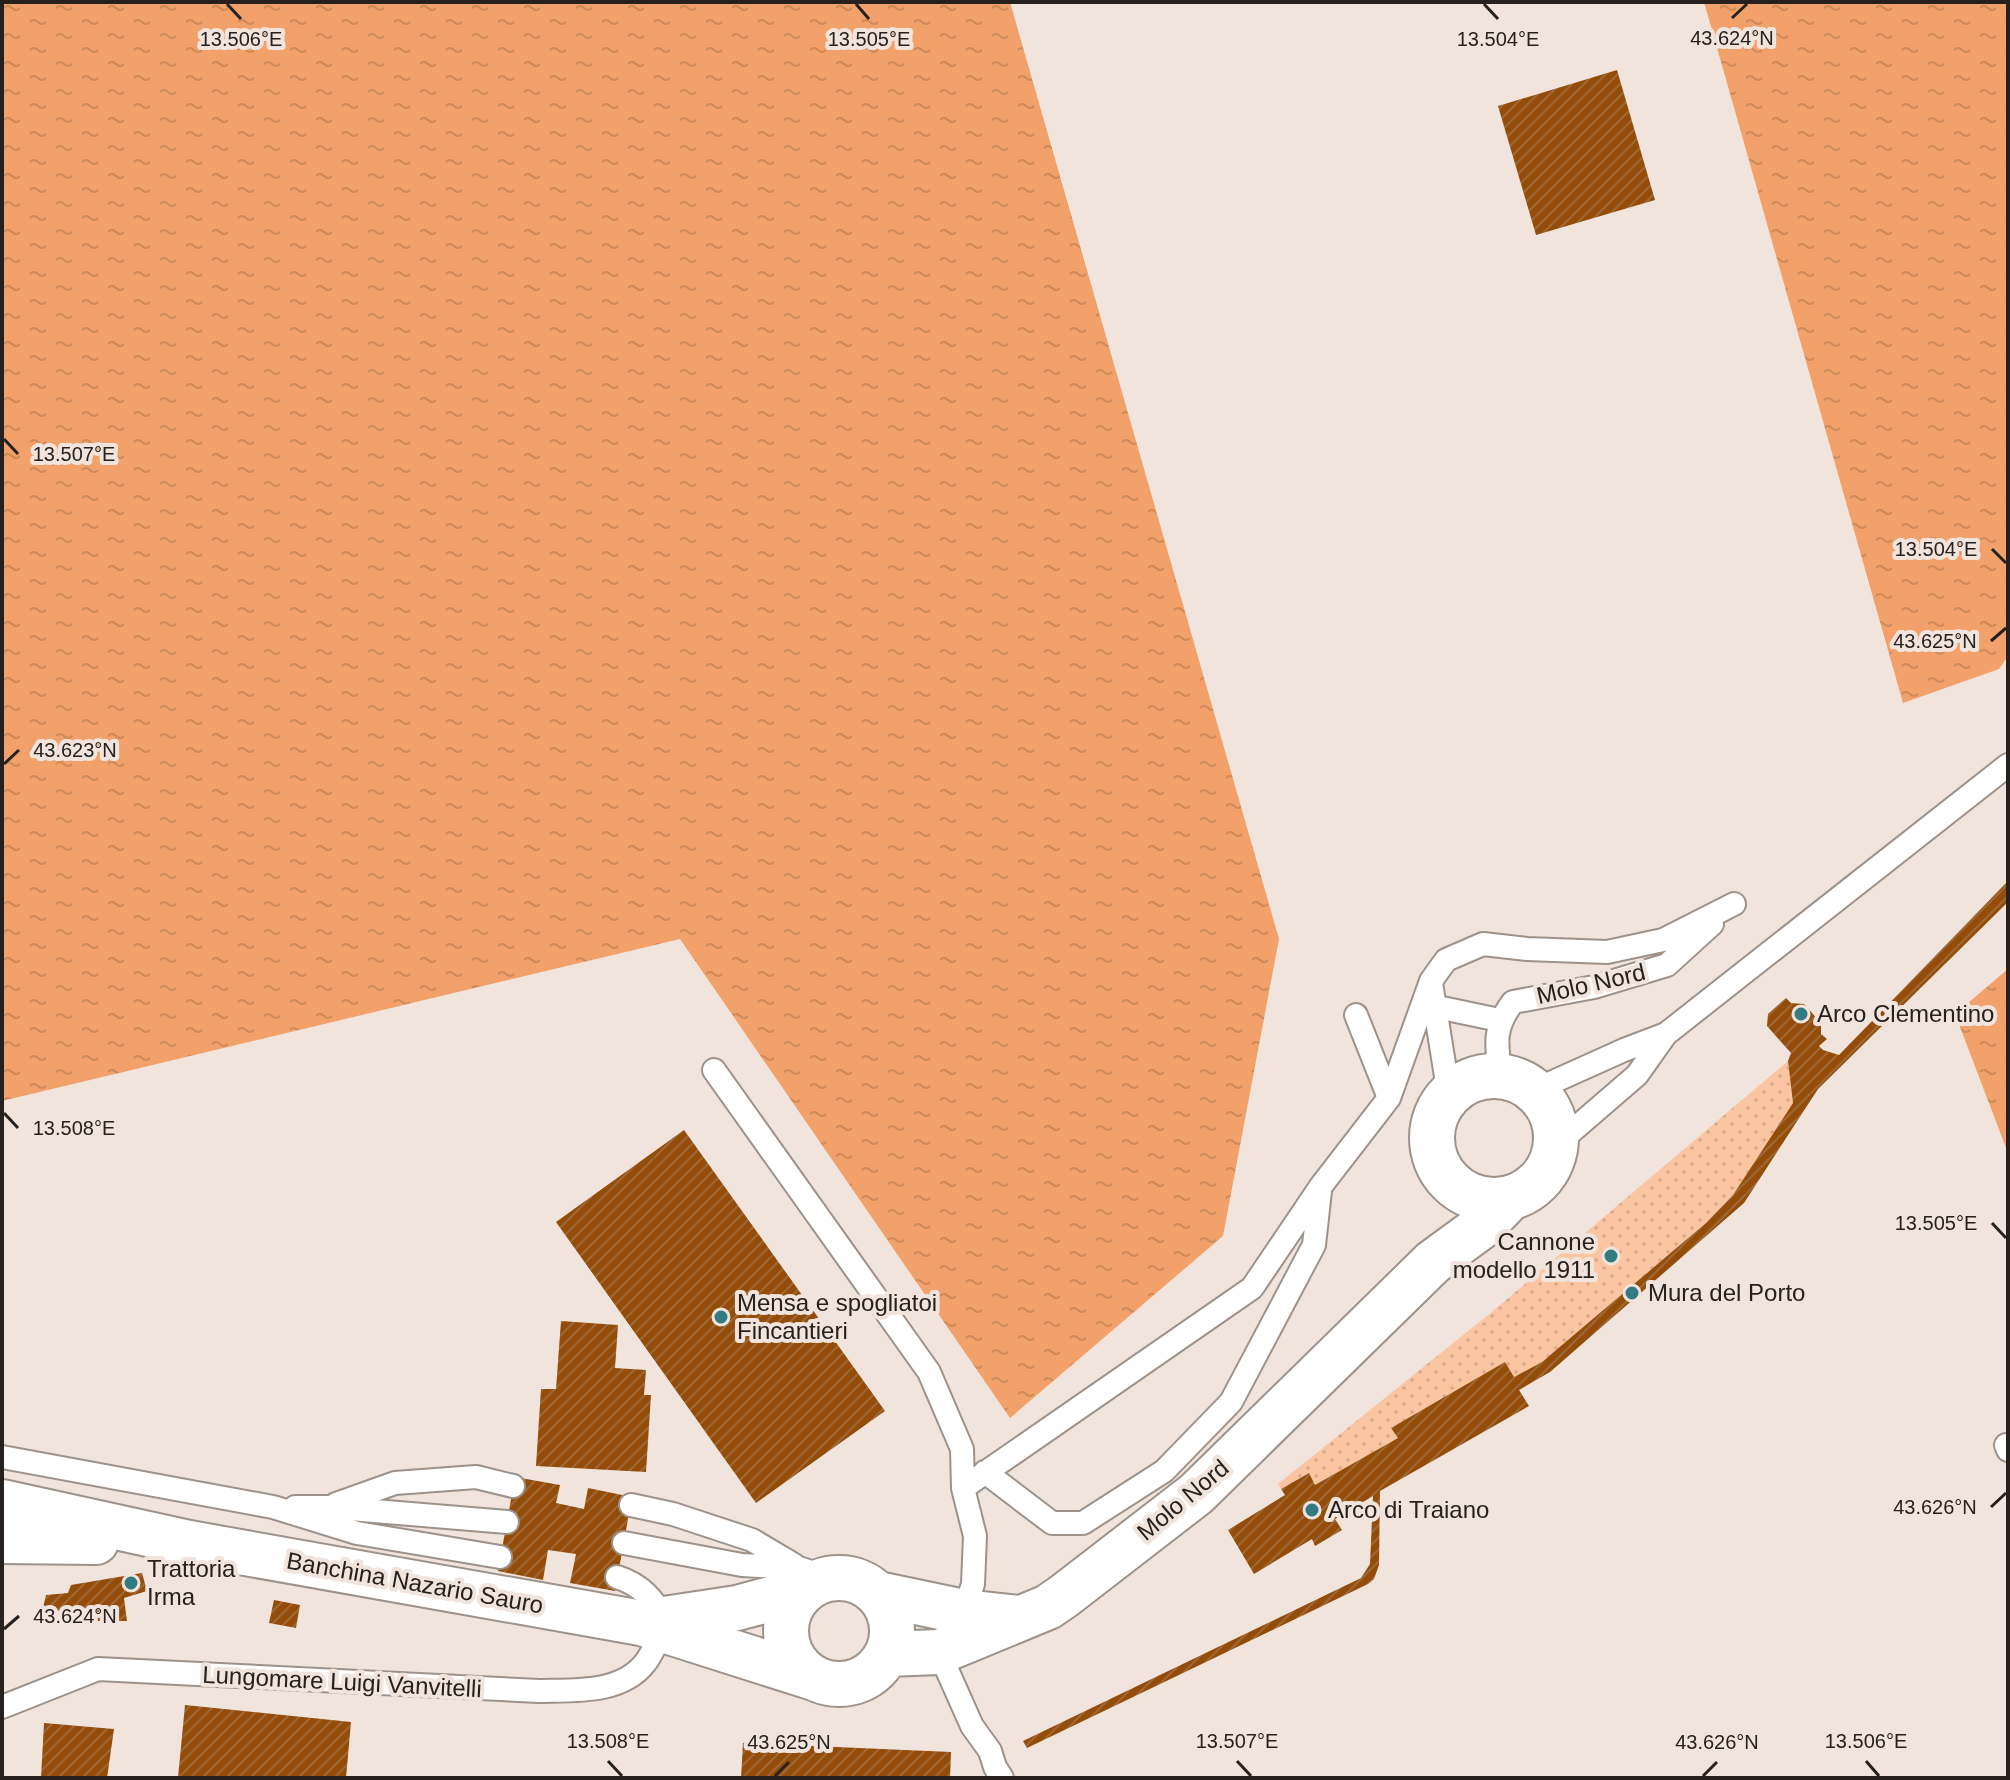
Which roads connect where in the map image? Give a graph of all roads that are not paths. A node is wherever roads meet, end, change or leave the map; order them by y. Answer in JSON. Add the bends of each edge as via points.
{"nodes":[{"id":1,"x":2008,"y":765,"type":"edge"},
{"id":2,"x":1429,"y":1005,"type":"junction"},
{"id":3,"x":1356,"y":1015,"type":"dead end"},
{"id":4,"x":1499,"y":1020,"type":"junction"},
{"id":5,"x":1666,"y":1034,"type":"junction"},
{"id":6,"x":714,"y":1070,"type":"dead end"},
{"id":7,"x":1518,"y":1083,"type":"junction"},
{"id":8,"x":1449,"y":1095,"type":"junction"},
{"id":9,"x":1389,"y":1098,"type":"junction"},
{"id":10,"x":1557,"y":1144,"type":"junction"},
{"id":11,"x":1450,"y":1183,"type":"junction"},
{"id":12,"x":1321,"y":1186,"type":"junction"},
{"id":13,"x":1510,"y":1198,"type":"junction"},
{"id":14,"x":1433,"y":1262,"type":"junction"},
{"id":15,"x":2,"y":1457,"type":"edge"},
{"id":16,"x":985,"y":1472,"type":"junction"},
{"id":17,"x":513,"y":1486,"type":"dead end"},
{"id":18,"x":963,"y":1488,"type":"junction"},
{"id":19,"x":2,"y":1502,"type":"edge"},
{"id":20,"x":631,"y":1505,"type":"dead end"},
{"id":21,"x":273,"y":1507,"type":"junction"},
{"id":22,"x":326,"y":1507,"type":"junction"},
{"id":23,"x":507,"y":1522,"type":"dead end"},
{"id":24,"x":2,"y":1541,"type":"edge"},
{"id":25,"x":189,"y":1543,"type":"junction"},
{"id":26,"x":624,"y":1543,"type":"dead end"},
{"id":27,"x":500,"y":1557,"type":"dead end"},
{"id":28,"x":617,"y":1577,"type":"dead end"},
{"id":29,"x":811,"y":1579,"type":"junction"},
{"id":30,"x":878,"y":1594,"type":"junction"},
{"id":31,"x":964,"y":1612,"type":"junction"},
{"id":32,"x":1020,"y":1618,"type":"junction"},
{"id":33,"x":657,"y":1624,"type":"junction"},
{"id":34,"x":939,"y":1652,"type":"junction"},
{"id":35,"x":887,"y":1654,"type":"junction"},
{"id":36,"x":814,"y":1678,"type":"junction"},
{"id":37,"x":2,"y":1707,"type":"edge"},
{"id":38,"x":995,"y":1769,"type":"edge"}],
"edges":[{"from":1,"to":5,"type":"lane","name":"Molo Nord"},
{"from":2,"to":4,"type":"lane"},
{"from":2,"to":4,"type":"lane","name":"Molo Nord","via":[[1431,981],[1446,960],[1483,944],[1607,952],[1663,940],[1734,904],[1667,965],[1594,987],[1513,1002]]},
{"from":2,"to":8,"type":"lane","name":"Molo Nord"},
{"from":2,"to":9,"type":"lane","name":"Molo Nord"},
{"from":3,"to":9,"type":"lane"},
{"from":4,"to":7,"type":"lane","via":[[1496,1046]]},
{"from":5,"to":7,"type":"lane","name":"Molo Nord"},
{"from":5,"to":10,"type":"lane","name":"Molo Nord","via":[[1637,1075]]},
{"from":6,"to":18,"type":"lane","via":[[929,1372],[962,1449]]},
{"from":7,"to":8,"type":"street","name":"Molo Nord","via":[[1473,1080]]},
{"from":7,"to":10,"type":"street","via":[[1552,1114]]},
{"from":8,"to":11,"type":"street","via":[[1438,1111],[1433,1149]]},
{"from":9,"to":12,"type":"lane","name":"Molo Nord"},
{"from":10,"to":13,"type":"street","name":"Molo Nord","via":[[1537,1184]]},
{"from":11,"to":13,"type":"street","via":[[1468,1195]]},
{"from":11,"to":14,"type":"street"},
{"from":12,"to":16,"type":"lane","name":"Molo Nord","via":[[1252,1288]]},
{"from":12,"to":16,"type":"lane","name":"Molo Nord","via":[[1314,1245],[1231,1402],[1164,1471],[1083,1523],[1052,1523]]},
{"from":13,"to":14,"type":"street","name":"Molo Nord","via":[[1485,1224]]},
{"from":14,"to":32,"type":"street","name":"Molo Nord","via":[[1196,1494],[1064,1596]]},
{"from":15,"to":21,"type":"lane","name":"Banchina Nazario Sauro"},
{"from":16,"to":18,"type":"lane","name":"Molo Nord"},
{"from":17,"to":22,"type":"lane","name":"Banchina Nazario Sauro","via":[[476,1477],[395,1483]]},
{"from":18,"to":31,"type":"lane","via":[[975,1536],[973,1584]]},
{"from":19,"to":25,"type":"street","name":"Banchina Nazario Sauro"},
{"from":20,"to":29,"type":"lane","via":[[752,1540]]},
{"from":21,"to":22,"type":"lane","name":"Banchina Nazario Sauro"},
{"from":21,"to":27,"type":"lane","name":"Banchina Nazario Sauro","via":[[357,1533]]},
{"from":22,"to":23,"type":"lane","name":"Banchina Nazario Sauro"},
{"from":24,"to":25,"type":"street","name":"Banchina Nazario Sauro"},
{"from":25,"to":33,"type":"street","name":"Banchina Nazario Sauro"},
{"from":26,"to":29,"type":"lane"},
{"from":28,"to":33,"type":"lane","via":[[650,1595]]},
{"from":29,"to":30,"type":"street","via":[[847,1578]]},
{"from":29,"to":33,"type":"street","via":[[737,1608]]},
{"from":29,"to":36,"type":"street","via":[[794,1603],[786,1636],[800,1667]]},
{"from":30,"to":31,"type":"street"},
{"from":30,"to":35,"type":"street","via":[[893,1630]]},
{"from":31,"to":32,"type":"street"},
{"from":32,"to":34,"type":"street","name":"Molo Nord"},
{"from":33,"to":36,"type":"street"},
{"from":33,"to":37,"type":"lane","name":"Lungomare Luigi Vanvitelli","via":[[643,1666],[598,1688],[539,1691],[98,1669]]},
{"from":34,"to":35,"type":"street","name":"Molo Nord"},
{"from":34,"to":38,"type":"lane"},
{"from":35,"to":36,"type":"street","via":[[878,1668],[848,1684]]}]}
